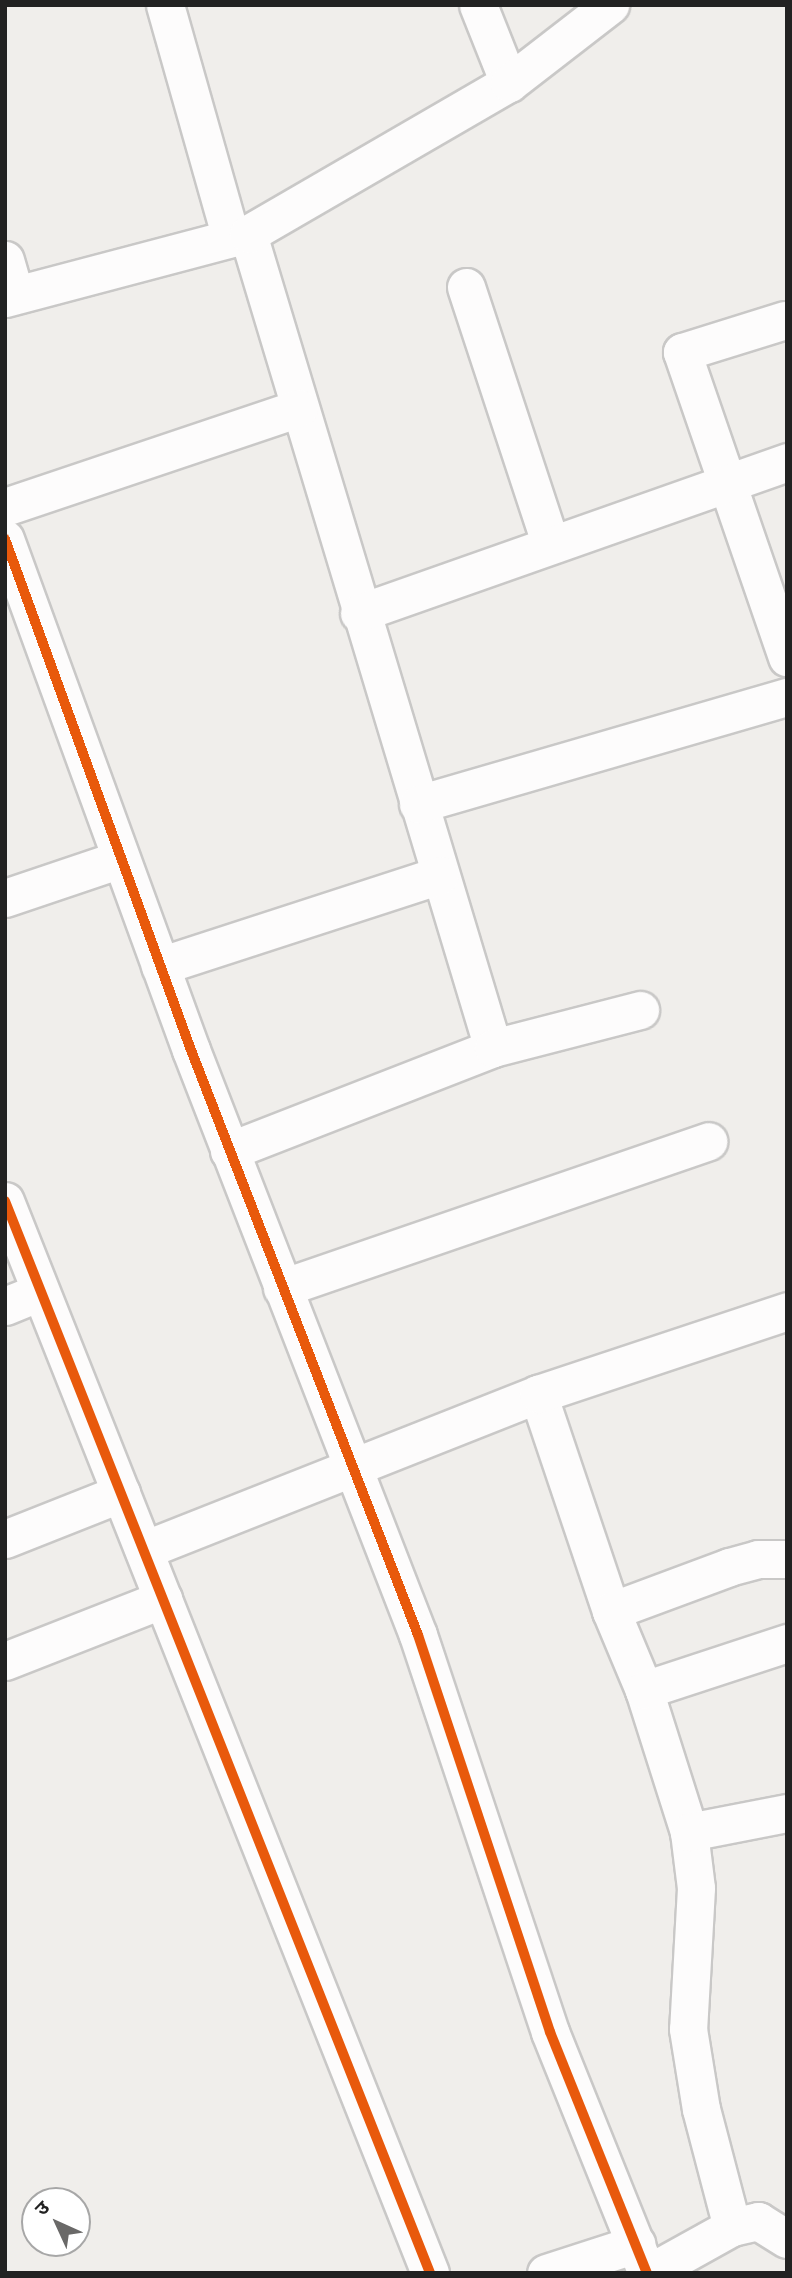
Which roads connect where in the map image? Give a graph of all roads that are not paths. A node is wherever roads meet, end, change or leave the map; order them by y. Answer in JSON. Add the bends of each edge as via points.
{"nodes":[{"id":1,"x":165,"y":5,"type":"edge"},
{"id":2,"x":478,"y":5,"type":"edge"},
{"id":3,"x":610,"y":5,"type":"edge"},
{"id":4,"x":509,"y":83,"type":"junction"},
{"id":5,"x":240,"y":236,"type":"junction"},
{"id":6,"x":5,"y":260,"type":"edge"},
{"id":7,"x":466,"y":287,"type":"dead end"},
{"id":8,"x":10,"y":296,"type":"edge"},
{"id":9,"x":785,"y":320,"type":"dead end"},
{"id":10,"x":299,"y":408,"type":"junction"},
{"id":11,"x":787,"y":462,"type":"edge"},
{"id":12,"x":728,"y":482,"type":"junction"},
{"id":13,"x":5,"y":507,"type":"edge"},
{"id":14,"x":5,"y":539,"type":"edge"},
{"id":15,"x":550,"y":542,"type":"junction"},
{"id":16,"x":359,"y":613,"type":"junction"},
{"id":17,"x":787,"y":657,"type":"edge"},
{"id":18,"x":787,"y":697,"type":"edge"},
{"id":19,"x":418,"y":804,"type":"junction"},
{"id":20,"x":121,"y":859,"type":"junction"},
{"id":21,"x":440,"y":875,"type":"junction"},
{"id":22,"x":5,"y":898,"type":"edge"},
{"id":23,"x":160,"y":966,"type":"junction"},
{"id":24,"x":639,"y":1010,"type":"dead end"},
{"id":25,"x":494,"y":1048,"type":"junction"},
{"id":26,"x":708,"y":1141,"type":"dead end"},
{"id":27,"x":229,"y":1151,"type":"junction"},
{"id":28,"x":5,"y":1201,"type":"edge"},
{"id":29,"x":282,"y":1288,"type":"junction"},
{"id":30,"x":39,"y":1292,"type":"junction"},
{"id":31,"x":5,"y":1306,"type":"edge"},
{"id":32,"x":787,"y":1311,"type":"edge"},
{"id":33,"x":538,"y":1394,"type":"junction"},
{"id":34,"x":353,"y":1469,"type":"junction"},
{"id":35,"x":121,"y":1493,"type":"junction"},
{"id":36,"x":5,"y":1539,"type":"edge"},
{"id":37,"x":144,"y":1550,"type":"junction"},
{"id":38,"x":787,"y":1559,"type":"edge"},
{"id":39,"x":163,"y":1600,"type":"junction"},
{"id":40,"x":611,"y":1611,"type":"junction"},
{"id":41,"x":787,"y":1643,"type":"edge"},
{"id":42,"x":5,"y":1661,"type":"edge"},
{"id":43,"x":644,"y":1690,"type":"junction"},
{"id":44,"x":787,"y":1813,"type":"edge"},
{"id":45,"x":689,"y":1832,"type":"junction"},
{"id":46,"x":766,"y":2223,"type":"edge"},
{"id":47,"x":644,"y":2263,"type":"edge"},
{"id":48,"x":430,"y":2273,"type":"edge"},
{"id":49,"x":546,"y":2273,"type":"edge"}],
"edges":[{"from":1,"to":5,"type":"street"},
{"from":2,"to":4,"type":"street"},
{"from":3,"to":4,"type":"street"},
{"from":4,"to":5,"type":"street"},
{"from":5,"to":8,"type":"street"},
{"from":5,"to":10,"type":"street"},
{"from":6,"to":8,"type":"street"},
{"from":7,"to":15,"type":"street"},
{"from":9,"to":12,"type":"street","via":[[682,352]]},
{"from":10,"to":13,"type":"street"},
{"from":10,"to":16,"type":"street"},
{"from":11,"to":12,"type":"street"},
{"from":12,"to":15,"type":"street"},
{"from":12,"to":17,"type":"street"},
{"from":14,"to":20,"type":"street"},
{"from":15,"to":16,"type":"street"},
{"from":16,"to":19,"type":"street"},
{"from":18,"to":19,"type":"street"},
{"from":19,"to":21,"type":"street"},
{"from":20,"to":22,"type":"street"},
{"from":20,"to":23,"type":"street"},
{"from":21,"to":23,"type":"street"},
{"from":21,"to":25,"type":"street"},
{"from":23,"to":27,"type":"street"},
{"from":24,"to":25,"type":"street"},
{"from":25,"to":27,"type":"street"},
{"from":26,"to":29,"type":"street"},
{"from":27,"to":29,"type":"street"},
{"from":28,"to":30,"type":"street"},
{"from":29,"to":34,"type":"street"},
{"from":30,"to":31,"type":"street"},
{"from":30,"to":35,"type":"street"},
{"from":32,"to":33,"type":"street"},
{"from":33,"to":34,"type":"street"},
{"from":33,"to":40,"type":"street"},
{"from":34,"to":37,"type":"street"},
{"from":34,"to":47,"type":"street","via":[[418,1635],[550,2032]]},
{"from":35,"to":36,"type":"street"},
{"from":35,"to":37,"type":"street"},
{"from":37,"to":39,"type":"street"},
{"from":38,"to":40,"type":"street","via":[[749,1562]]},
{"from":39,"to":42,"type":"street"},
{"from":39,"to":48,"type":"street"},
{"from":40,"to":43,"type":"street"},
{"from":41,"to":43,"type":"street"},
{"from":43,"to":45,"type":"street"},
{"from":44,"to":45,"type":"street"},
{"from":45,"to":46,"type":"street","via":[[696,1888],[688,2029],[701,2109]]},
{"from":46,"to":47,"type":"street"},
{"from":47,"to":49,"type":"street"}]}
